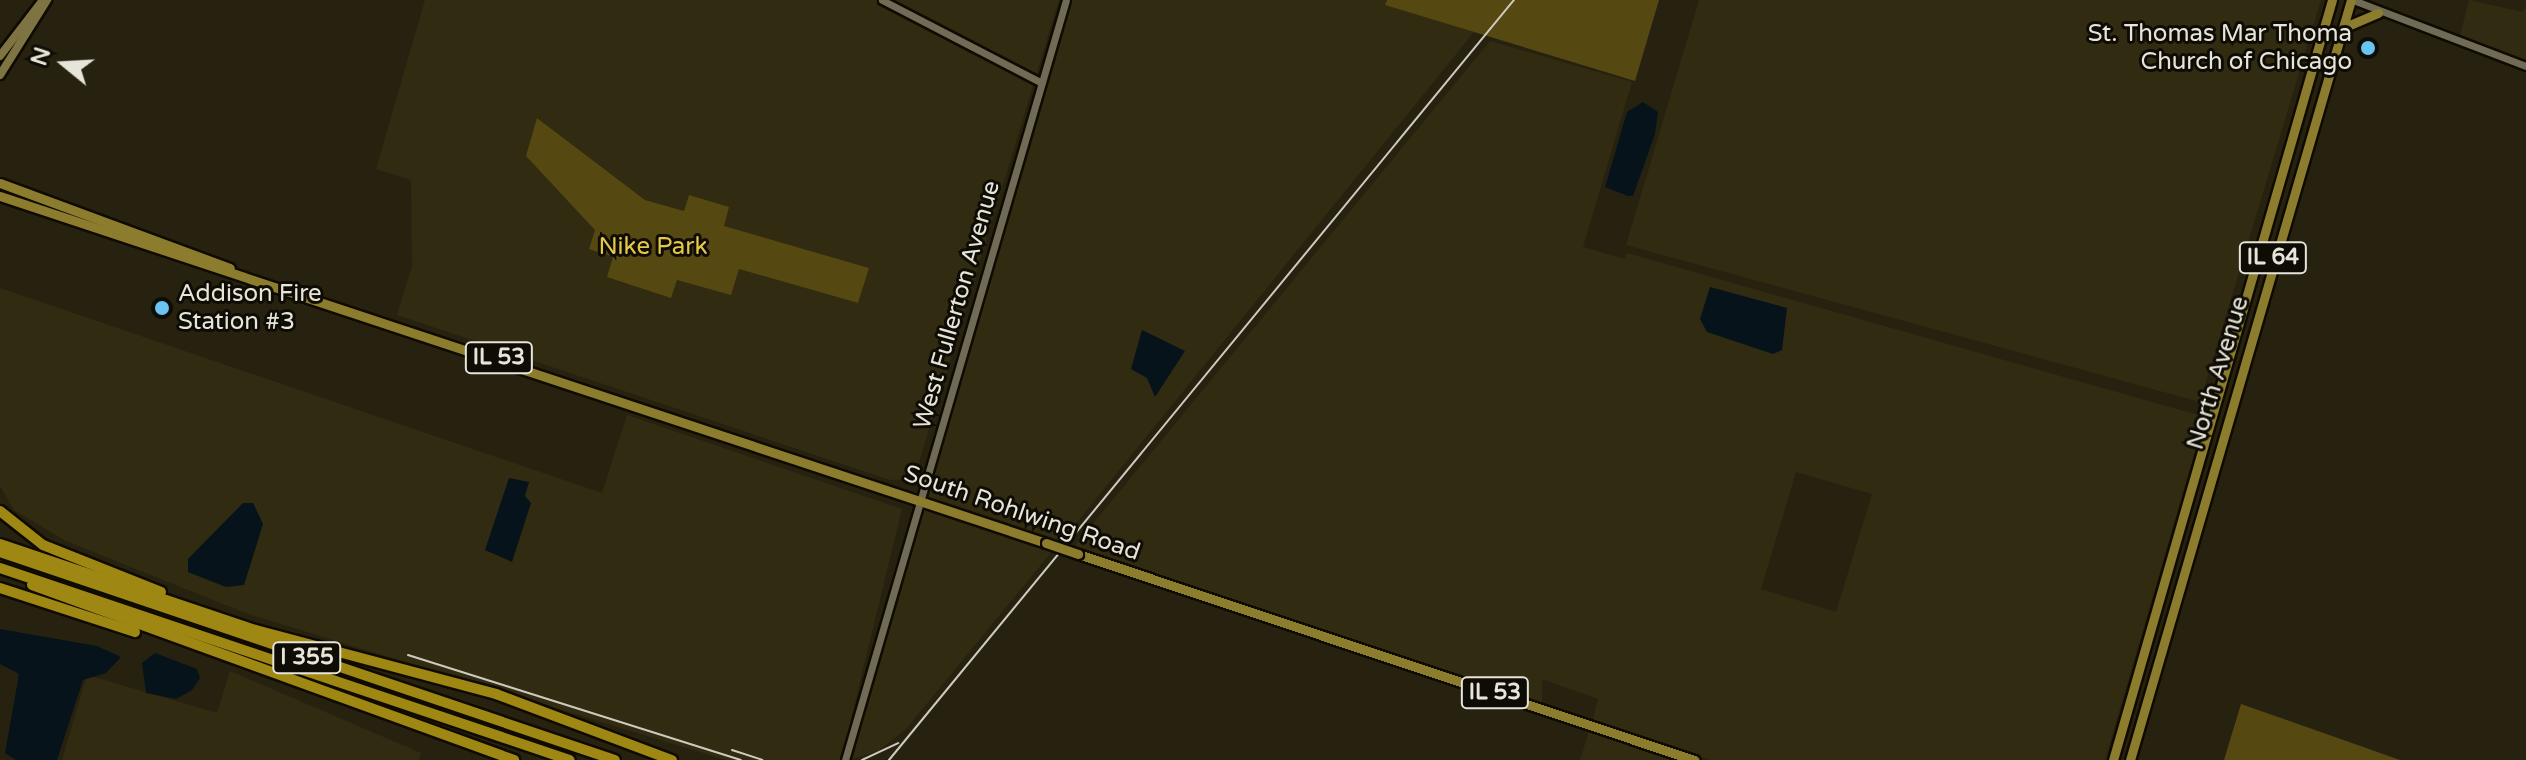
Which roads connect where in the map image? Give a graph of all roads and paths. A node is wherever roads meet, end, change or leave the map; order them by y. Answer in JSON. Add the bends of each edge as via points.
{"nodes":[{"id":1,"x":45,"y":0,"type":"edge"},
{"id":2,"x":882,"y":0,"type":"edge"},
{"id":3,"x":1066,"y":0,"type":"edge"},
{"id":4,"x":2332,"y":0,"type":"edge"},
{"id":5,"x":2352,"y":0,"type":"edge"},
{"id":6,"x":2378,"y":13,"type":"junction"},
{"id":7,"x":2342,"y":29,"type":"junction"},
{"id":8,"x":0,"y":56,"type":"edge"},
{"id":9,"x":2526,"y":66,"type":"edge"},
{"id":10,"x":0,"y":75,"type":"edge"},
{"id":11,"x":1042,"y":83,"type":"junction"},
{"id":12,"x":0,"y":183,"type":"edge"},
{"id":13,"x":0,"y":196,"type":"edge"},
{"id":14,"x":230,"y":268,"type":"junction"},
{"id":15,"x":922,"y":501,"type":"junction"},
{"id":16,"x":0,"y":511,"type":"edge"},
{"id":17,"x":0,"y":544,"type":"edge"},
{"id":18,"x":0,"y":552,"type":"edge"},
{"id":19,"x":0,"y":570,"type":"edge"},
{"id":20,"x":0,"y":588,"type":"edge"},
{"id":21,"x":256,"y":630,"type":"junction"},
{"id":22,"x":223,"y":657,"type":"junction"},
{"id":23,"x":2118,"y":739,"type":"junction"},
{"id":24,"x":2131,"y":755,"type":"edge"},
{"id":25,"x":514,"y":760,"type":"edge"},
{"id":26,"x":570,"y":760,"type":"edge"},
{"id":27,"x":615,"y":760,"type":"edge"},
{"id":28,"x":672,"y":760,"type":"edge"},
{"id":29,"x":845,"y":760,"type":"edge"},
{"id":30,"x":1694,"y":760,"type":"edge"},
{"id":31,"x":2113,"y":760,"type":"edge"}],
"edges":[{"from":1,"to":8,"type":"main road"},
{"from":1,"to":10,"type":"main road"},
{"from":2,"to":11,"type":"street"},
{"from":3,"to":11,"type":"street","name":"West Fullerton Avenue"},
{"from":4,"to":23,"type":"main road","name":"North Avenue","number":"IL 64"},
{"from":5,"to":6,"type":"street"},
{"from":5,"to":7,"type":"main road","name":"North Avenue","number":"IL 64"},
{"from":6,"to":7,"type":"main road","via":[[2354,18]]},
{"from":6,"to":9,"type":"street"},
{"from":7,"to":24,"type":"main road","name":"North Avenue","number":"IL 64"},
{"from":11,"to":15,"type":"street","name":"West Fullerton Avenue"},
{"from":12,"to":14,"type":"main road","number":"IL 53"},
{"from":13,"to":14,"type":"main road","number":"IL 53"},
{"from":14,"to":15,"type":"main road","name":"South Rohlwing Road","number":"IL 53"},
{"from":15,"to":29,"type":"street","name":"West Fullerton Avenue"},
{"from":15,"to":30,"type":"main road","name":"South Rohlwing Road","number":"IL 53","bridge":true},
{"from":16,"to":21,"type":"highway","via":[[43,545]]},
{"from":17,"to":21,"type":"highway"},
{"from":18,"to":27,"type":"highway","number":"I 355"},
{"from":19,"to":22,"type":"highway"},
{"from":19,"to":26,"type":"highway","number":"I 355"},
{"from":20,"to":22,"type":"highway"},
{"from":21,"to":28,"type":"highway","via":[[496,694]]},
{"from":22,"to":25,"type":"highway"},
{"from":23,"to":24,"type":"main road"},
{"from":23,"to":31,"type":"main road","name":"North Avenue","number":"IL 64"}]}
